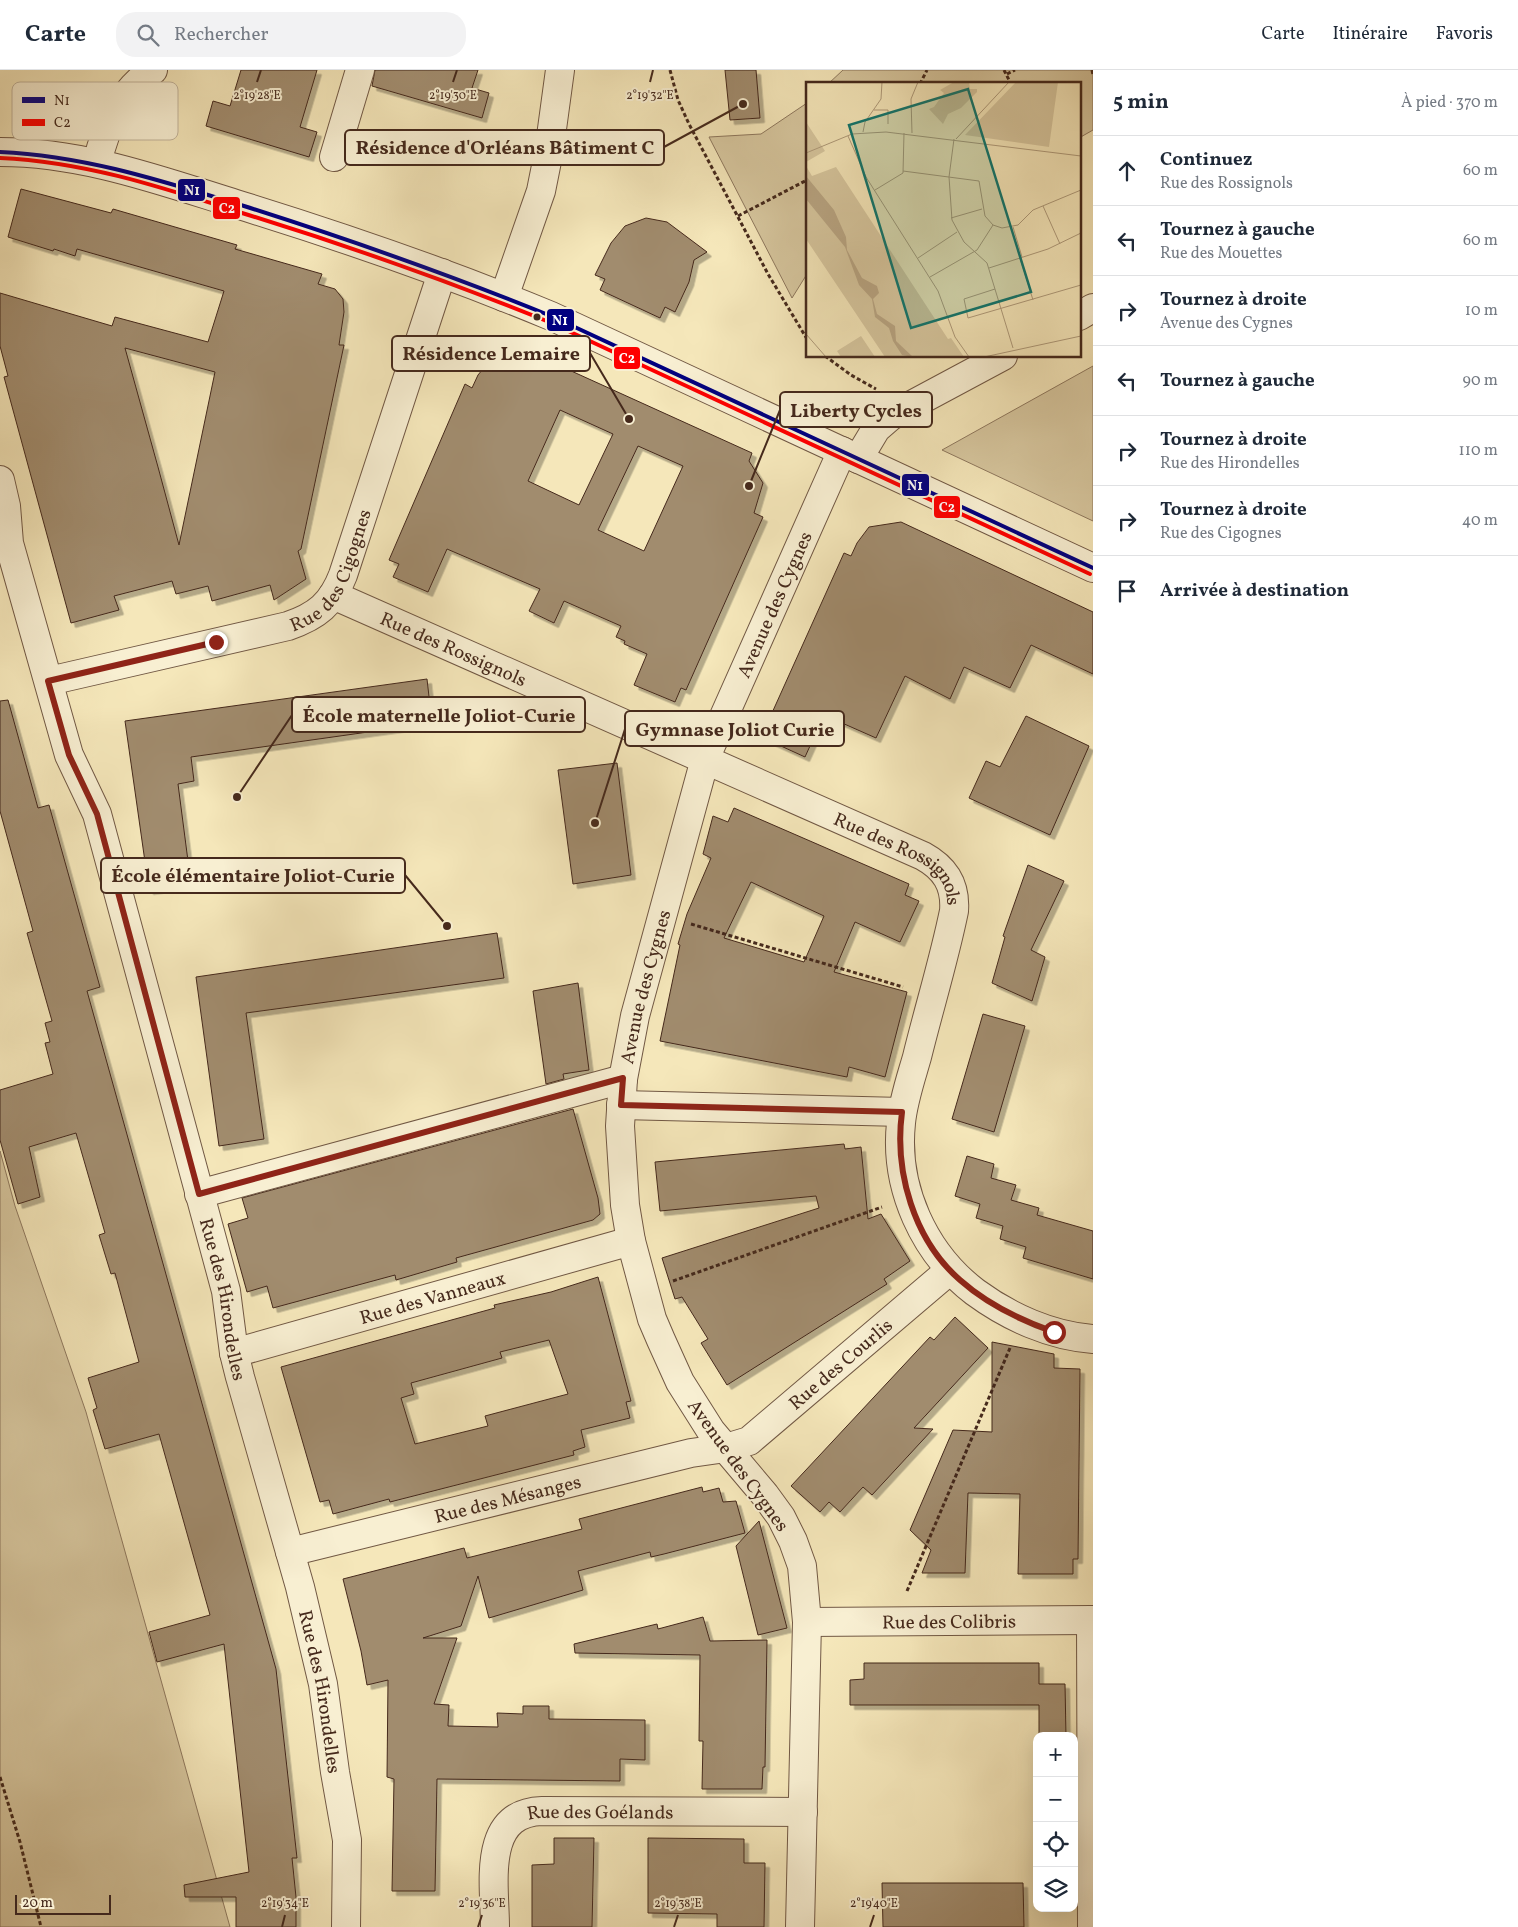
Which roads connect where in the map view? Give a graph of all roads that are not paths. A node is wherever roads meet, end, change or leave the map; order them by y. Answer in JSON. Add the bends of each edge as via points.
{"nodes":[{"id":1,"x":153,"y":70,"type":"edge"},
{"id":2,"x":360,"y":70,"type":"edge"},
{"id":3,"x":560,"y":70,"type":"edge"},
{"id":4,"x":137,"y":82,"type":"edge"},
{"id":5,"x":103,"y":140,"type":"edge"},
{"id":6,"x":0,"y":152,"type":"edge"},
{"id":7,"x":334,"y":157,"type":"dead end"},
{"id":8,"x":97,"y":163,"type":"junction"},
{"id":9,"x":442,"y":274,"type":"junction"},
{"id":10,"x":504,"y":297,"type":"junction"},
{"id":11,"x":1093,"y":308,"type":"edge"},
{"id":12,"x":1080,"y":315,"type":"edge"},
{"id":13,"x":999,"y":358,"type":"edge"},
{"id":14,"x":850,"y":455,"type":"junction"},
{"id":15,"x":0,"y":480,"type":"edge"},
{"id":16,"x":1093,"y":568,"type":"edge"},
{"id":17,"x":333,"y":595,"type":"junction"},
{"id":18,"x":48,"y":681,"type":"junction"},
{"id":19,"x":705,"y":759,"type":"junction"},
{"id":20,"x":623,"y":1078,"type":"junction"},
{"id":21,"x":621,"y":1105,"type":"junction"},
{"id":22,"x":902,"y":1112,"type":"junction"},
{"id":23,"x":199,"y":1194,"type":"junction"},
{"id":24,"x":632,"y":1241,"type":"junction"},
{"id":25,"x":950,"y":1270,"type":"junction"},
{"id":26,"x":1093,"y":1339,"type":"edge"},
{"id":27,"x":234,"y":1354,"type":"junction"},
{"id":28,"x":726,"y":1448,"type":"junction"},
{"id":29,"x":290,"y":1552,"type":"junction"},
{"id":30,"x":1092,"y":1620,"type":"edge"},
{"id":31,"x":807,"y":1622,"type":"junction"},
{"id":32,"x":803,"y":1812,"type":"junction"},
{"id":33,"x":346,"y":1927,"type":"edge"},
{"id":34,"x":495,"y":1927,"type":"edge"},
{"id":35,"x":800,"y":1927,"type":"edge"},
{"id":36,"x":1092,"y":1927,"type":"edge"}],
"edges":[{"from":1,"to":4,"type":"street"},
{"from":2,"to":7,"type":"street"},
{"from":3,"to":10,"type":"street","via":[[550,151],[541,191]]},
{"from":5,"to":8,"type":"street"},
{"from":6,"to":8,"type":"street","via":[[47,154]]},
{"from":8,"to":9,"type":"street","via":[[288,220]]},
{"from":9,"to":10,"type":"street"},
{"from":9,"to":17,"type":"street","name":"Rue des Cigognes","via":[[350,554]]},
{"from":10,"to":14,"type":"street"},
{"from":11,"to":12,"type":"street"},
{"from":13,"to":14,"type":"street","name":"Avenue des Cygnes","via":[[891,416]]},
{"from":14,"to":16,"type":"street"},
{"from":14,"to":19,"type":"street","name":"Avenue des Cygnes"},
{"from":15,"to":18,"type":"street","name":"Rue des Hirondelles","via":[[9,543]]},
{"from":17,"to":18,"type":"street","name":"Rue des Cigognes","via":[[316,614],[288,626]]},
{"from":17,"to":19,"type":"street","name":"Rue des Rossignols"},
{"from":18,"to":23,"type":"street","name":"Rue des Hirondelles","via":[[71,761],[97,814]]},
{"from":19,"to":20,"type":"street","name":"Avenue des Cygnes","via":[[635,1016]]},
{"from":19,"to":22,"type":"street","name":"Rue des Rossignols","via":[[923,856],[942,869],[950,881],[955,903],[953,918]]},
{"from":20,"to":21,"type":"street","name":"Avenue des Cygnes"},
{"from":20,"to":23,"type":"street"},
{"from":21,"to":22,"type":"street"},
{"from":21,"to":24,"type":"street","name":"Avenue des Cygnes","via":[[623,1179]]},
{"from":22,"to":25,"type":"street","name":"Rue des Rossignols","via":[[900,1149],[909,1197],[925,1236]]},
{"from":23,"to":27,"type":"street","name":"Rue des Hirondelles","via":[[226,1291]]},
{"from":24,"to":27,"type":"street","name":"Rue des Vanneaux"},
{"from":24,"to":28,"type":"street","name":"Avenue des Cygnes","via":[[652,1319],[680,1382],[711,1431]]},
{"from":25,"to":26,"type":"street","name":"Rue des Rossignols","via":[[983,1298],[1022,1320],[1062,1334]]},
{"from":25,"to":28,"type":"street","name":"Rue des Courlis","via":[[749,1442]]},
{"from":27,"to":29,"type":"street","name":"Rue des Hirondelles"},
{"from":28,"to":29,"type":"street","name":"Rue des Mésanges","via":[[681,1456]]},
{"from":28,"to":31,"type":"street","name":"Avenue des Cygnes","via":[[788,1528],[802,1566]]},
{"from":29,"to":33,"type":"street","name":"Rue des Hirondelles","via":[[314,1641],[328,1711],[347,1840]]},
{"from":30,"to":31,"type":"street","name":"Rue des Colibris"},
{"from":30,"to":36,"type":"street"},
{"from":31,"to":32,"type":"street","name":"Avenue des Cygnes"},
{"from":32,"to":34,"type":"street","name":"Rue des Goélands","via":[[542,1811],[520,1815],[506,1827],[496,1848]]},
{"from":32,"to":35,"type":"street","name":"Avenue des Cygnes"}]}
